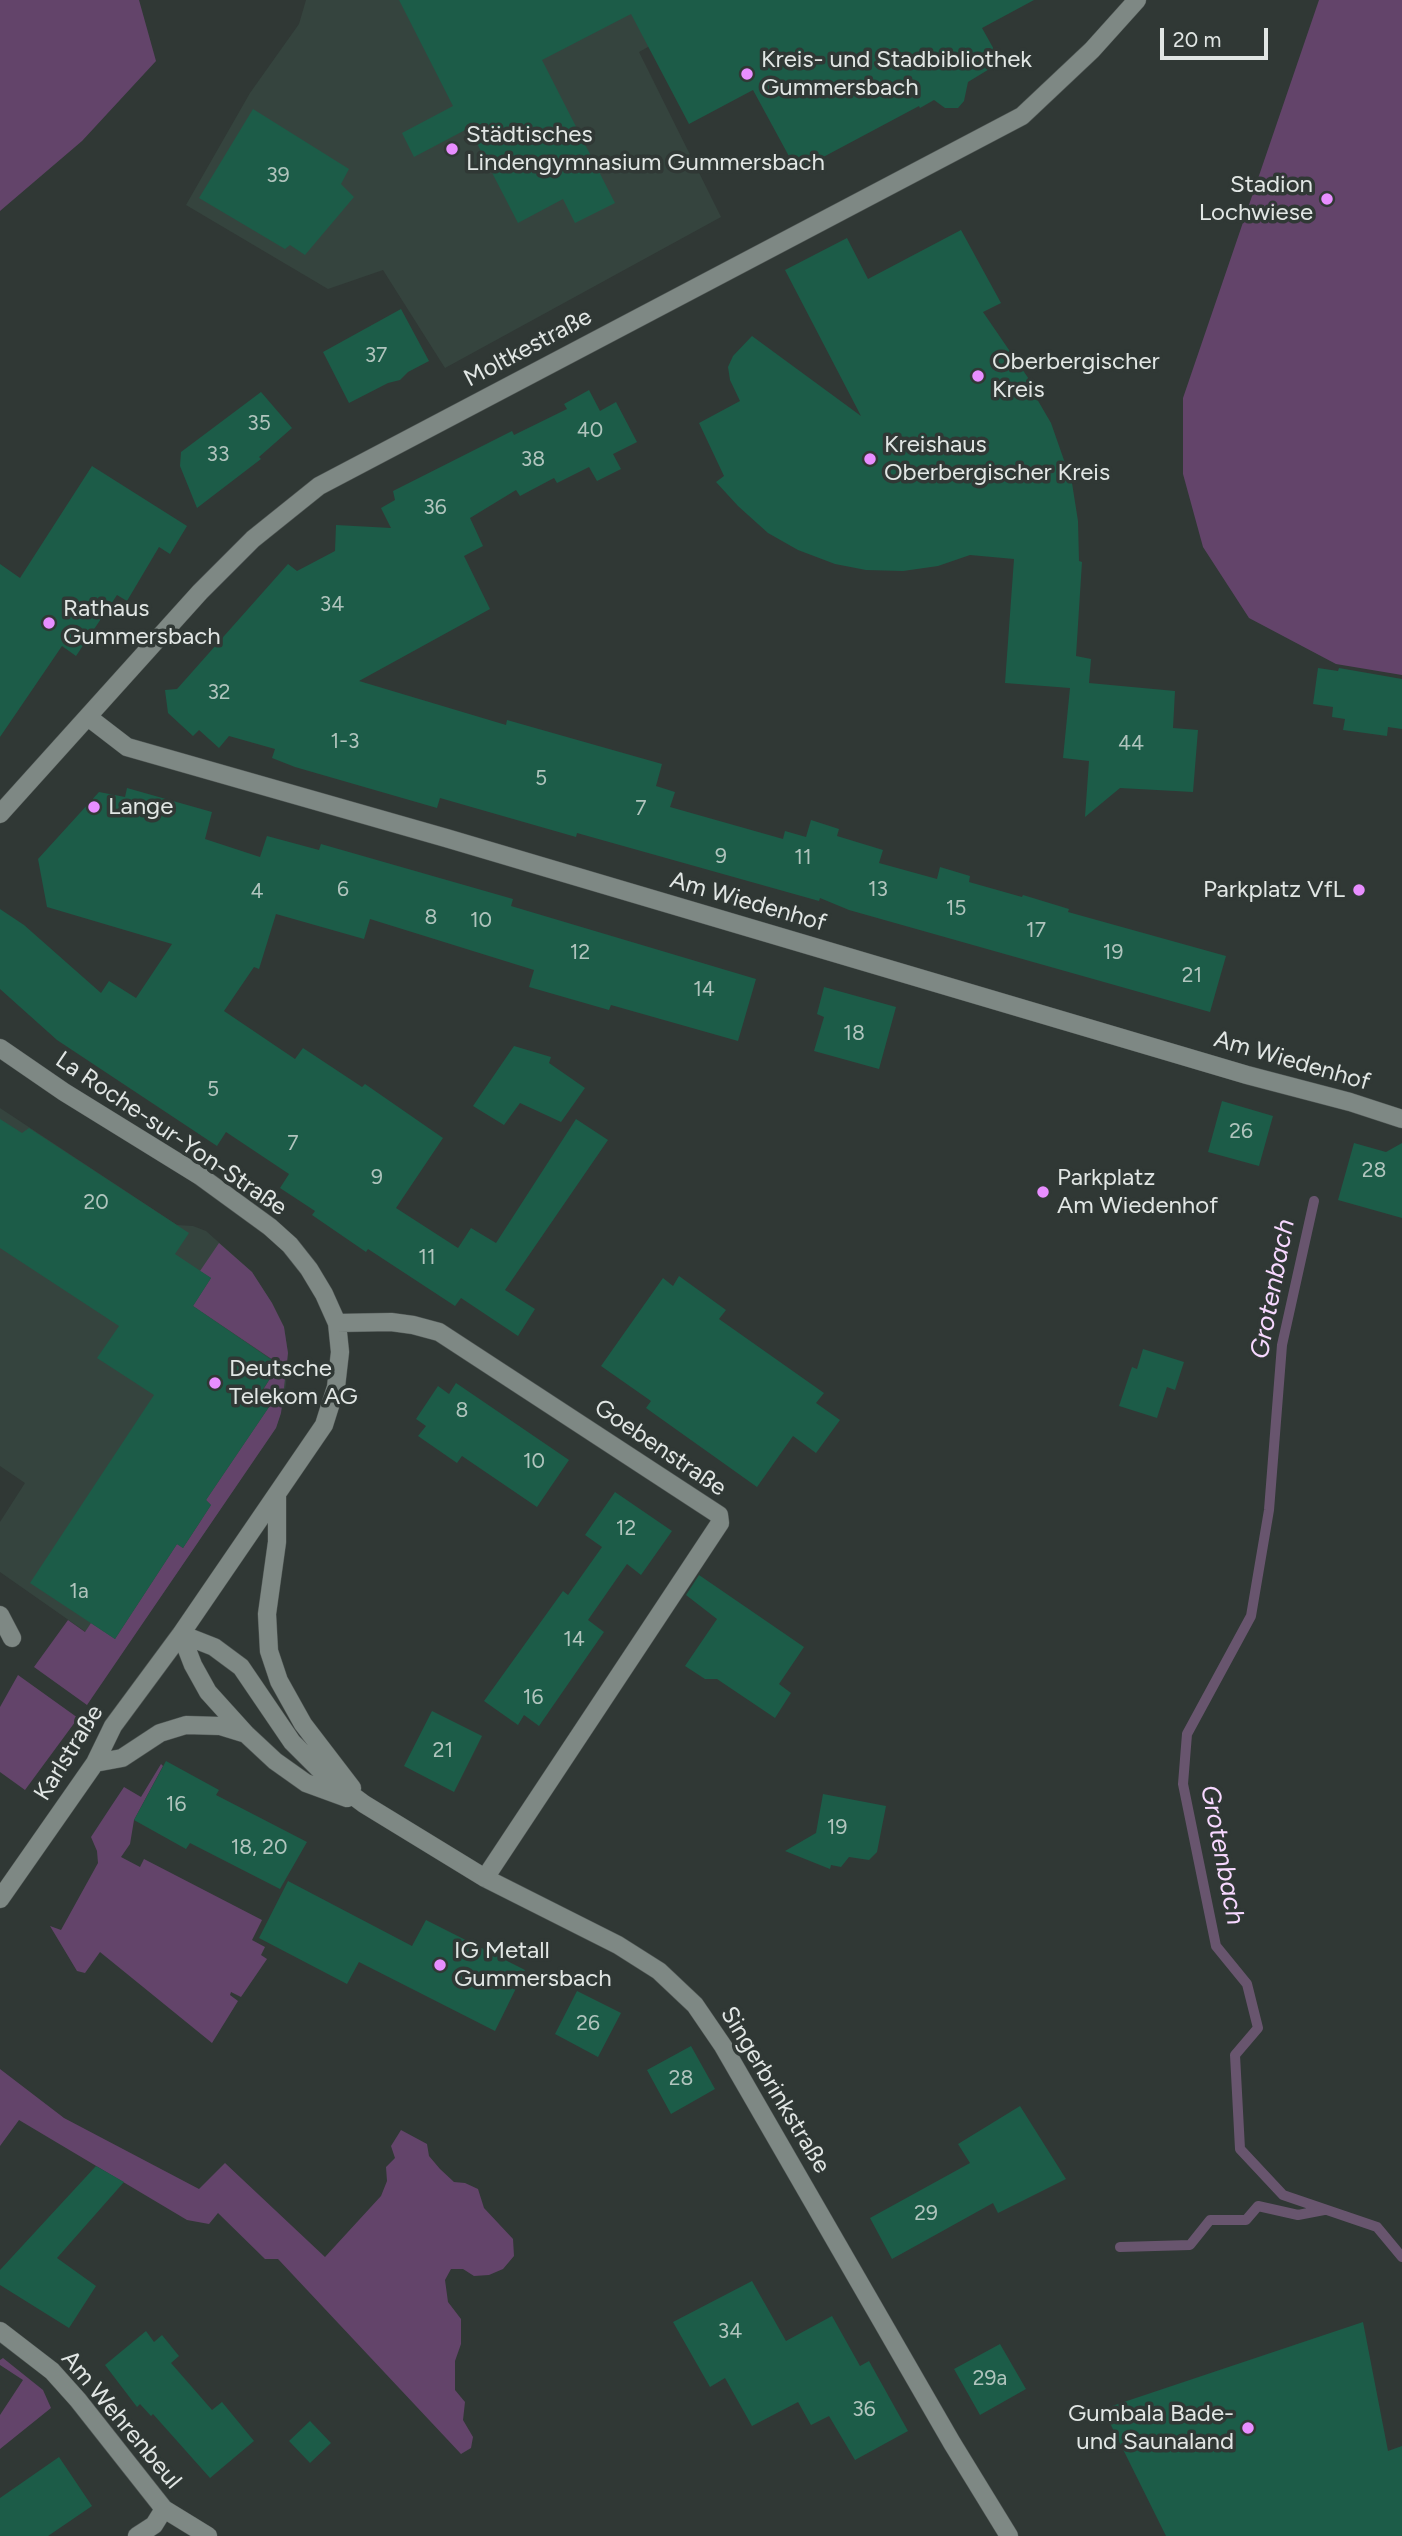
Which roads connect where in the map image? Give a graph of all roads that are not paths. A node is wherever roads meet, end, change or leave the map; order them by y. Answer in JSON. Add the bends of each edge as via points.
{"nodes":[{"id":1,"x":1137,"y":0,"type":"edge"},
{"id":2,"x":88,"y":718,"type":"junction"},
{"id":3,"x":0,"y":814,"type":"edge"},
{"id":4,"x":0,"y":1048,"type":"edge"},
{"id":5,"x":1402,"y":1119,"type":"edge"},
{"id":6,"x":337,"y":1323,"type":"junction"},
{"id":7,"x":277,"y":1495,"type":"junction"},
{"id":8,"x":0,"y":1615,"type":"edge"},
{"id":9,"x":181,"y":1634,"type":"junction"},
{"id":10,"x":12,"y":1638,"type":"dead end"},
{"id":11,"x":246,"y":1734,"type":"junction"},
{"id":12,"x":95,"y":1763,"type":"junction"},
{"id":13,"x":364,"y":1804,"type":"junction"},
{"id":14,"x":485,"y":1878,"type":"junction"},
{"id":15,"x":0,"y":1899,"type":"edge"},
{"id":16,"x":0,"y":2330,"type":"edge"},
{"id":17,"x":164,"y":2509,"type":"junction"},
{"id":18,"x":137,"y":2536,"type":"edge"},
{"id":19,"x":208,"y":2536,"type":"edge"},
{"id":20,"x":1009,"y":2536,"type":"edge"}],
"edges":[{"from":1,"to":2,"type":"street","name":"Moltkestraße","via":[[1022,116],[318,486],[225,567]]},
{"from":2,"to":3,"type":"street","name":"Moltkestraße"},
{"from":2,"to":5,"type":"street","name":"Am Wiedenhof","via":[[127,747]]},
{"from":4,"to":6,"type":"street","name":"La Roche-sur-Yon-Straße","via":[[200,1176],[270,1227],[309,1269]]},
{"from":6,"to":7,"type":"street","name":"La Roche-sur-Yon-Straße","via":[[340,1352],[331,1407]]},
{"from":6,"to":14,"type":"street","name":"Goebenstraße","via":[[391,1322],[439,1332],[719,1515],[720,1523]]},
{"from":7,"to":9,"type":"street","name":"La Roche-sur-Yon-Straße"},
{"from":7,"to":13,"type":"street","name":"Singerbrinkstraße","via":[[277,1542],[267,1614],[269,1651],[279,1681],[303,1724]]},
{"from":8,"to":10,"type":"street"},
{"from":9,"to":11,"type":"street","name":"Singerbrinkstraße","via":[[208,1692]]},
{"from":9,"to":12,"type":"street","name":"Karlstraße","via":[[113,1726]]},
{"from":9,"to":13,"type":"street","name":"Singerbrinkstraße","via":[[214,1647],[241,1667],[292,1742]]},
{"from":11,"to":12,"type":"street","name":"Singerbrinkstraße","via":[[220,1726],[186,1725],[160,1733],[122,1758]]},
{"from":11,"to":13,"type":"street","name":"Singerbrinkstraße","via":[[306,1783]]},
{"from":12,"to":15,"type":"street","name":"Karlstraße"},
{"from":13,"to":14,"type":"street","name":"Singerbrinkstraße"},
{"from":14,"to":20,"type":"street","name":"Singerbrinkstraße","via":[[618,1945],[660,1971],[695,2005]]},
{"from":16,"to":17,"type":"street","name":"Am Wehrenbeul","via":[[52,2371]]},
{"from":17,"to":18,"type":"street","via":[[154,2525]]},
{"from":17,"to":19,"type":"street","name":"Am Wehrenbeul"}]}
